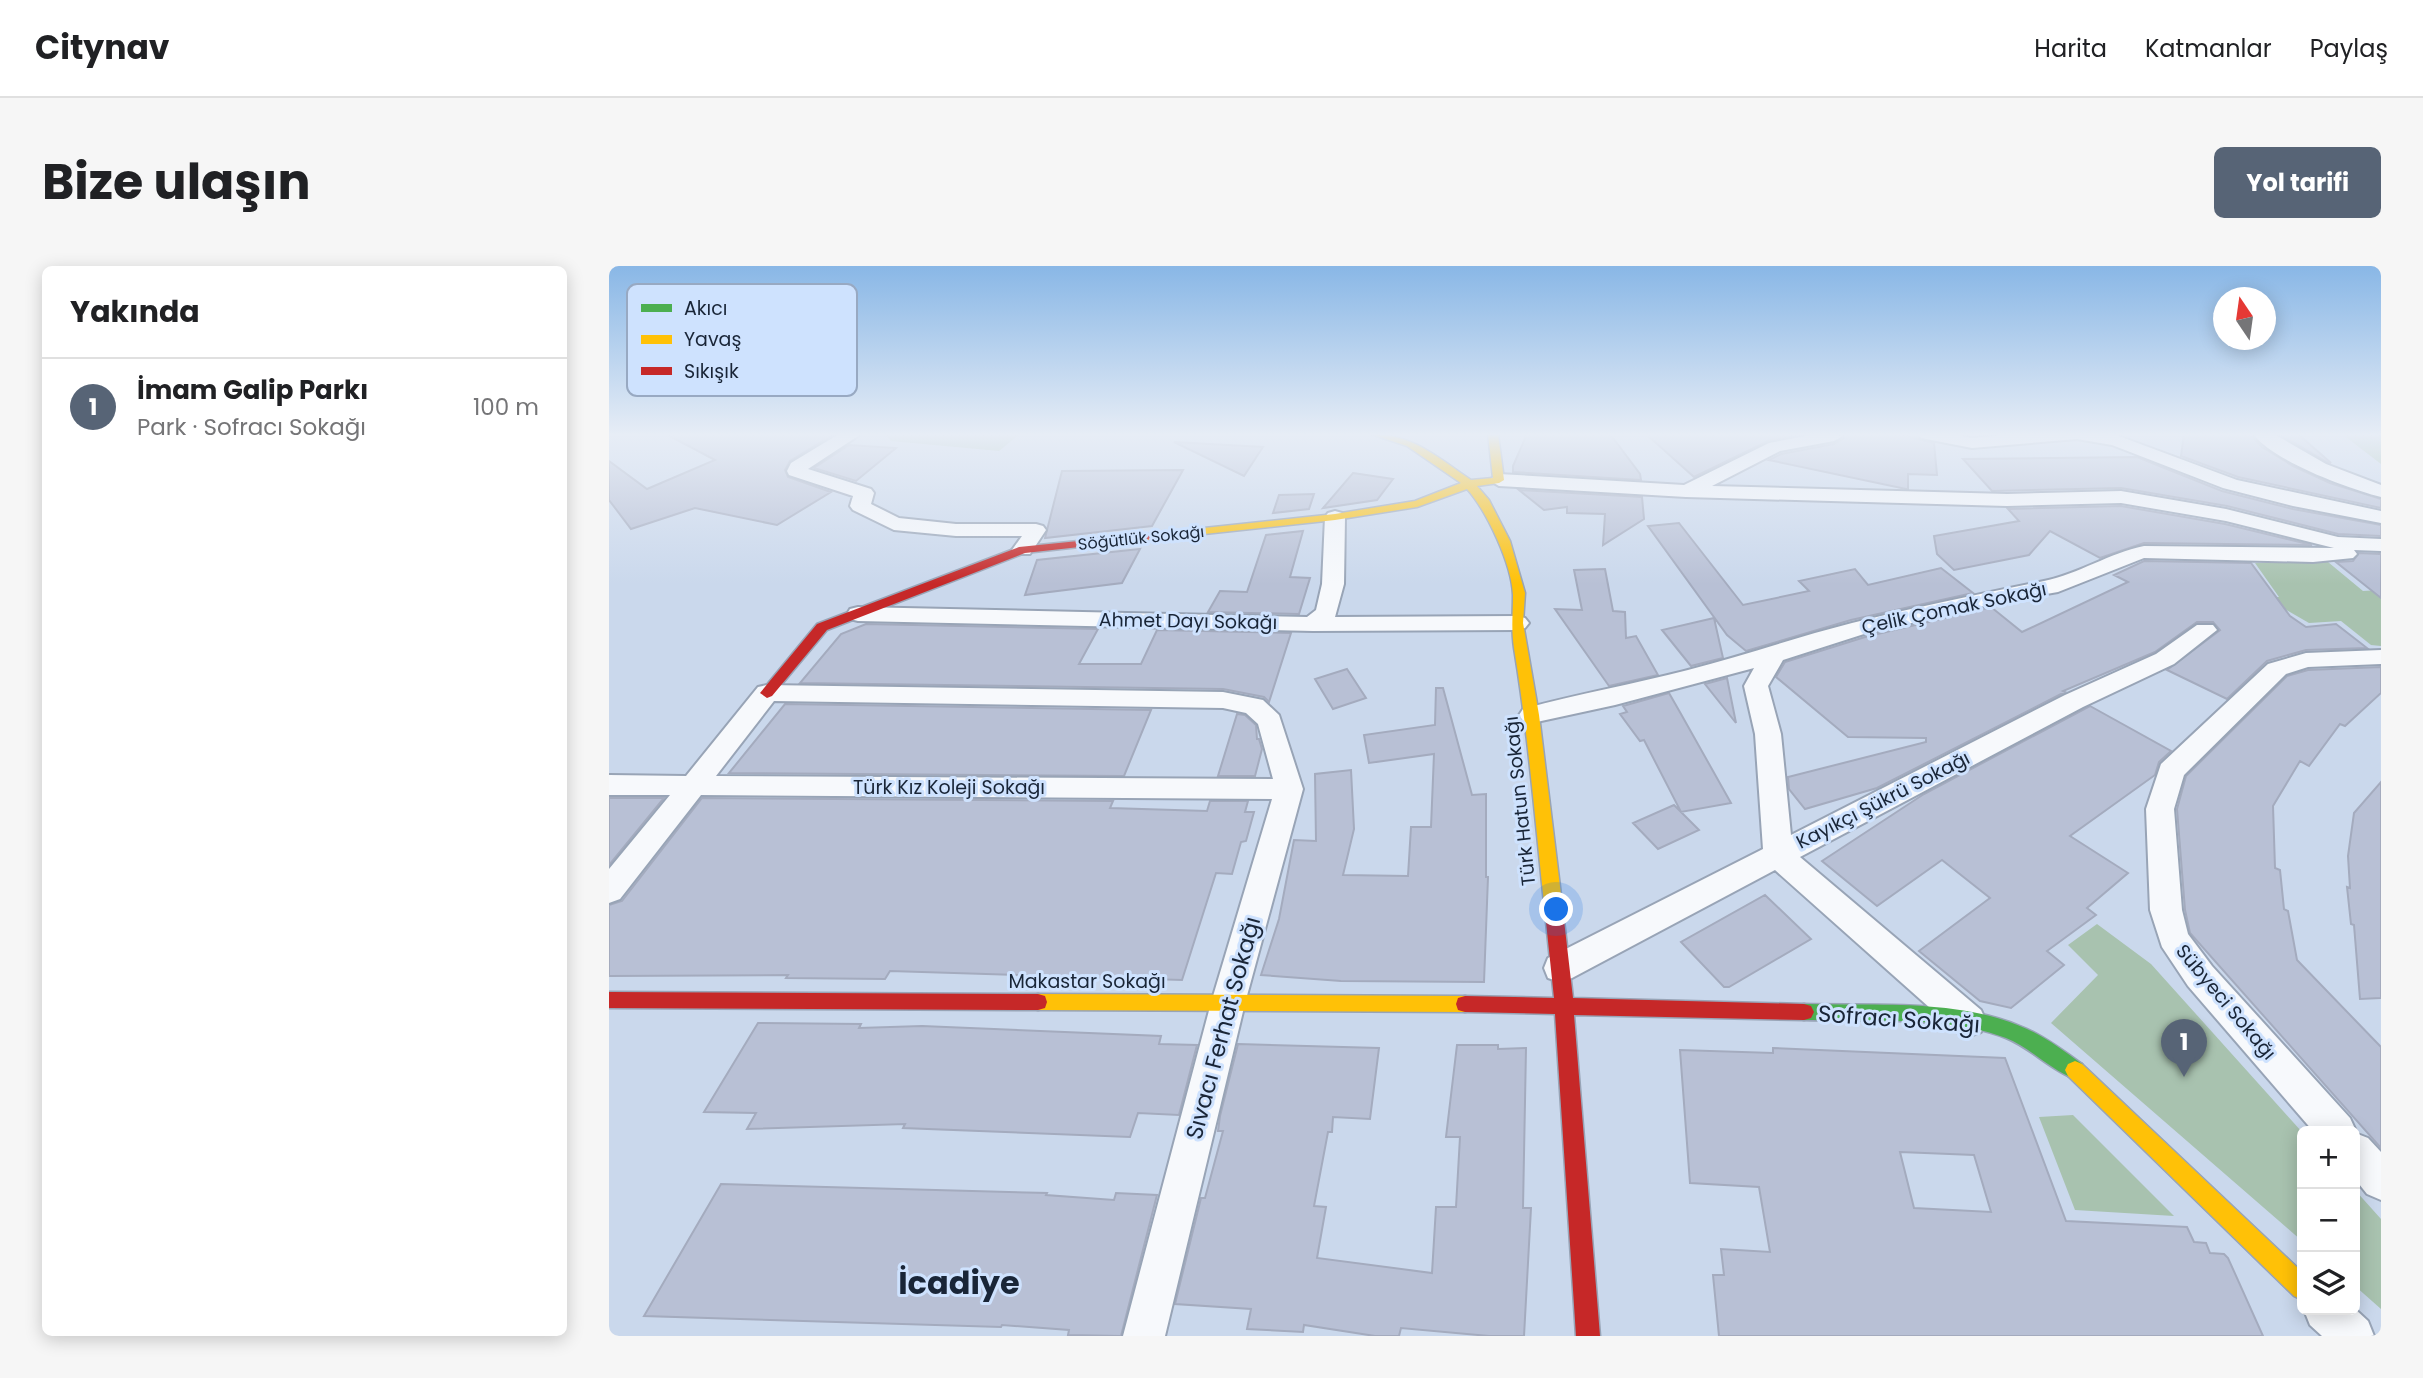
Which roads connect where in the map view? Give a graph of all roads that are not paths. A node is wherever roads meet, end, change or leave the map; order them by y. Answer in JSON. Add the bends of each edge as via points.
{"nodes":[{"id":1,"x":836,"y":484,"type":"edge"},
{"id":2,"x":1475,"y":484,"type":"edge"},
{"id":3,"x":1566,"y":484,"type":"edge"},
{"id":4,"x":1700,"y":484,"type":"edge"},
{"id":5,"x":2230,"y":484,"type":"edge"},
{"id":6,"x":2353,"y":484,"type":"edge"},
{"id":7,"x":1469,"y":485,"type":"junction"},
{"id":8,"x":1686,"y":491,"type":"junction"},
{"id":9,"x":2381,"y":491,"type":"edge"},
{"id":10,"x":1335,"y":517,"type":"junction"},
{"id":11,"x":2381,"y":517,"type":"edge"},
{"id":12,"x":2381,"y":545,"type":"edge"},
{"id":13,"x":1023,"y":550,"type":"junction"},
{"id":14,"x":2381,"y":551,"type":"edge"},
{"id":15,"x":858,"y":614,"type":"junction"},
{"id":16,"x":1517,"y":623,"type":"junction"},
{"id":17,"x":1313,"y":624,"type":"junction"},
{"id":18,"x":2205,"y":630,"type":"dead end"},
{"id":19,"x":1774,"y":655,"type":"junction"},
{"id":20,"x":2381,"y":657,"type":"edge"},
{"id":21,"x":767,"y":693,"type":"junction"},
{"id":22,"x":1532,"y":715,"type":"junction"},
{"id":23,"x":609,"y":785,"type":"edge"},
{"id":24,"x":694,"y":785,"type":"junction"},
{"id":25,"x":1289,"y":789,"type":"junction"},
{"id":26,"x":1778,"y":855,"type":"junction"},
{"id":27,"x":609,"y":891,"type":"edge"},
{"id":28,"x":1560,"y":968,"type":"junction"},
{"id":29,"x":609,"y":1000,"type":"edge"},
{"id":30,"x":1228,"y":1003,"type":"junction"},
{"id":31,"x":1565,"y":1005,"type":"junction"},
{"id":32,"x":1969,"y":1021,"type":"junction"},
{"id":33,"x":2333,"y":1126,"type":"edge"},
{"id":34,"x":2360,"y":1157,"type":"edge"},
{"id":35,"x":2381,"y":1181,"type":"edge"},
{"id":36,"x":2297,"y":1283,"type":"edge"},
{"id":37,"x":2330,"y":1315,"type":"edge"},
{"id":38,"x":1144,"y":1336,"type":"edge"},
{"id":39,"x":1588,"y":1336,"type":"edge"},
{"id":40,"x":2353,"y":1336,"type":"edge"}],
"edges":[{"from":1,"to":13,"type":"street","via":[[864,493],[860,506],[894,524],[1036,530]]},
{"from":2,"to":7,"type":"street","name":"Söğütlük Sokağı"},
{"from":3,"to":8,"type":"street"},
{"from":4,"to":8,"type":"street"},
{"from":5,"to":11,"type":"street"},
{"from":6,"to":9,"type":"street"},
{"from":7,"to":10,"type":"street","name":"Söğütlük Sokağı","via":[[1417,504]]},
{"from":7,"to":16,"type":"street","name":"Türk Hatun Sokağı","via":[[1483,500],[1504,541],[1519,593]]},
{"from":8,"to":12,"type":"street","via":[[2007,500],[2121,496],[2226,515],[2338,543]]},
{"from":10,"to":13,"type":"street","name":"Söğütlük Sokağı"},
{"from":10,"to":17,"type":"street","via":[[1333,584],[1327,612]]},
{"from":13,"to":15,"type":"street","name":"Söğütlük Sokağı"},
{"from":14,"to":19,"type":"street","name":"Çelik Çomak Sokağı","via":[[2313,556],[2144,552],[2050,587],[1857,629]]},
{"from":15,"to":17,"type":"street","name":"Ahmet Dayı Sokağı"},
{"from":15,"to":21,"type":"street","name":"Söğütlük Sokağı","via":[[822,627]]},
{"from":16,"to":17,"type":"street","name":"Ahmet Dayı Sokağı"},
{"from":16,"to":22,"type":"street","name":"Türk Hatun Sokağı"},
{"from":18,"to":26,"type":"street","name":"Kayıkçı Şükrü Sokağı","via":[[2165,659],[2074,701]]},
{"from":19,"to":22,"type":"street","name":"Çelik Çomak Sokağı"},
{"from":19,"to":26,"type":"street","via":[[1756,687],[1768,734]]},
{"from":20,"to":33,"type":"street","name":"Sübyeci Sokağı","via":[[2306,660],[2277,669],[2171,771],[2160,809],[2166,909],[2173,938],[2200,976]]},
{"from":21,"to":24,"type":"street"},
{"from":21,"to":25,"type":"street","via":[[1223,700],[1254,706],[1270,721]]},
{"from":22,"to":28,"type":"street","name":"Türk Hatun Sokağı"},
{"from":23,"to":24,"type":"street","name":"Türk Kız Koleji Sokağı"},
{"from":24,"to":25,"type":"street","name":"Türk Kız Koleji Sokağı"},
{"from":24,"to":27,"type":"street"},
{"from":25,"to":30,"type":"street","name":"Sıvacı Ferhat Sokağı"},
{"from":26,"to":28,"type":"street","name":"Kayıkçı Şükrü Sokağı"},
{"from":26,"to":32,"type":"street"},
{"from":28,"to":31,"type":"street","name":"Türk Hatun Sokağı"},
{"from":29,"to":30,"type":"street","name":"Makastar Sokağı"},
{"from":30,"to":31,"type":"street","name":"Makastar Sokağı"},
{"from":30,"to":38,"type":"street","name":"Sıvacı Ferhat Sokağı"},
{"from":31,"to":32,"type":"street","name":"Sofracı Sokağı"},
{"from":31,"to":39,"type":"street","name":"Türk Hatun Sokağı"},
{"from":32,"to":36,"type":"street","name":"Sofracı Sokağı","via":[[2000,1027],[2041,1045],[2080,1074]]},
{"from":34,"to":35,"type":"street"},
{"from":37,"to":40,"type":"street"}]}
